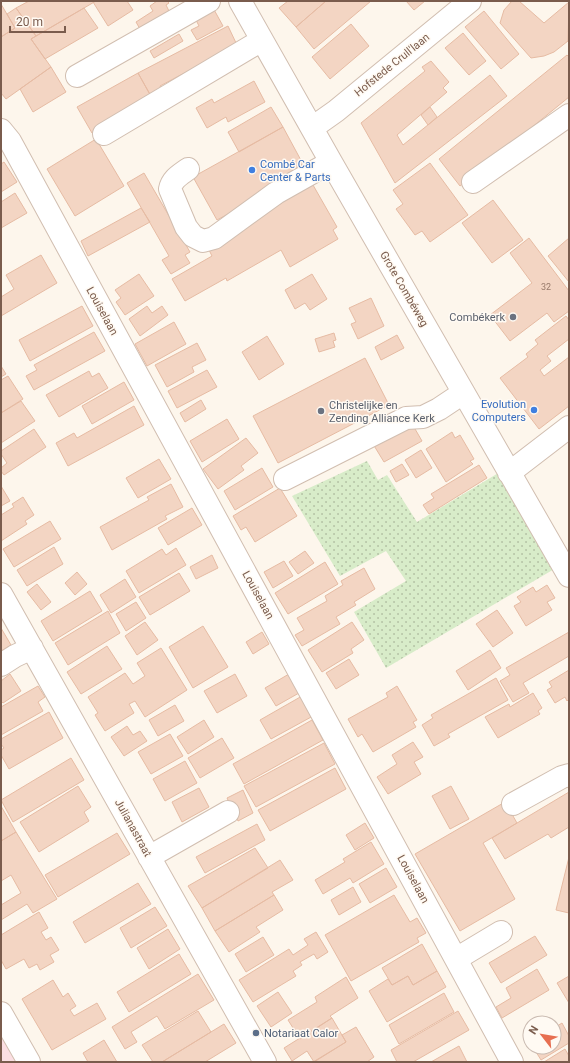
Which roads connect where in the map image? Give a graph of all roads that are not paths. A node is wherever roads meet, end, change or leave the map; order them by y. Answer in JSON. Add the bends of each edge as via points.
{"nodes":[{"id":1,"x":209,"y":1,"type":"edge"},
{"id":2,"x":240,"y":1,"type":"edge"},
{"id":3,"x":470,"y":1,"type":"edge"},
{"id":4,"x":262,"y":40,"type":"junction"},
{"id":5,"x":77,"y":76,"type":"dead end"},
{"id":6,"x":569,"y":115,"type":"edge"},
{"id":7,"x":312,"y":128,"type":"junction"},
{"id":8,"x":1,"y":130,"type":"edge"},
{"id":9,"x":104,"y":134,"type":"dead end"},
{"id":10,"x":331,"y":162,"type":"junction"},
{"id":11,"x":188,"y":169,"type":"dead end"},
{"id":12,"x":473,"y":182,"type":"dead end"},
{"id":13,"x":463,"y":393,"type":"junction"},
{"id":14,"x":569,"y":427,"type":"edge"},
{"id":15,"x":509,"y":473,"type":"junction"},
{"id":16,"x":285,"y":479,"type":"dead end"},
{"id":17,"x":569,"y":576,"type":"edge"},
{"id":18,"x":1,"y":594,"type":"edge"},
{"id":19,"x":32,"y":648,"type":"junction"},
{"id":20,"x":1,"y":665,"type":"edge"},
{"id":21,"x":569,"y":775,"type":"edge"},
{"id":22,"x":513,"y":804,"type":"dead end"},
{"id":23,"x":228,"y":812,"type":"dead end"},
{"id":24,"x":149,"y":857,"type":"junction"},
{"id":25,"x":501,"y":932,"type":"dead end"},
{"id":26,"x":456,"y":959,"type":"junction"},
{"id":27,"x":1,"y":1013,"type":"edge"},
{"id":28,"x":259,"y":1060,"type":"edge"},
{"id":29,"x":29,"y":1062,"type":"edge"},
{"id":30,"x":512,"y":1062,"type":"edge"}],
"edges":[{"from":1,"to":5,"type":"street"},
{"from":2,"to":4,"type":"street","name":"Grote Combéweg"},
{"from":3,"to":7,"type":"street","name":"Hofstede Crull'laan"},
{"from":4,"to":7,"type":"street","name":"Grote Combéweg"},
{"from":4,"to":9,"type":"street"},
{"from":6,"to":12,"type":"street"},
{"from":7,"to":10,"type":"street","name":"Grote Combéweg"},
{"from":8,"to":26,"type":"street","name":"Louiselaan","via":[[10,141]]},
{"from":10,"to":11,"type":"street","via":[[276,193],[214,238],[203,241],[193,236],[186,227],[170,189],[176,178]]},
{"from":10,"to":13,"type":"street","name":"Grote Combéweg"},
{"from":13,"to":15,"type":"street","name":"Grote Combéweg"},
{"from":13,"to":16,"type":"street","via":[[439,409],[423,416],[406,418]]},
{"from":14,"to":15,"type":"street"},
{"from":15,"to":17,"type":"street","name":"Grote Combéweg"},
{"from":18,"to":19,"type":"street","name":"Julianastraat"},
{"from":19,"to":20,"type":"street"},
{"from":19,"to":24,"type":"street","name":"Julianastraat"},
{"from":21,"to":22,"type":"street"},
{"from":23,"to":24,"type":"street"},
{"from":24,"to":28,"type":"street","name":"Julianastraat"},
{"from":25,"to":26,"type":"street"},
{"from":26,"to":30,"type":"street","name":"Louiselaan"},
{"from":27,"to":29,"type":"street"}]}
